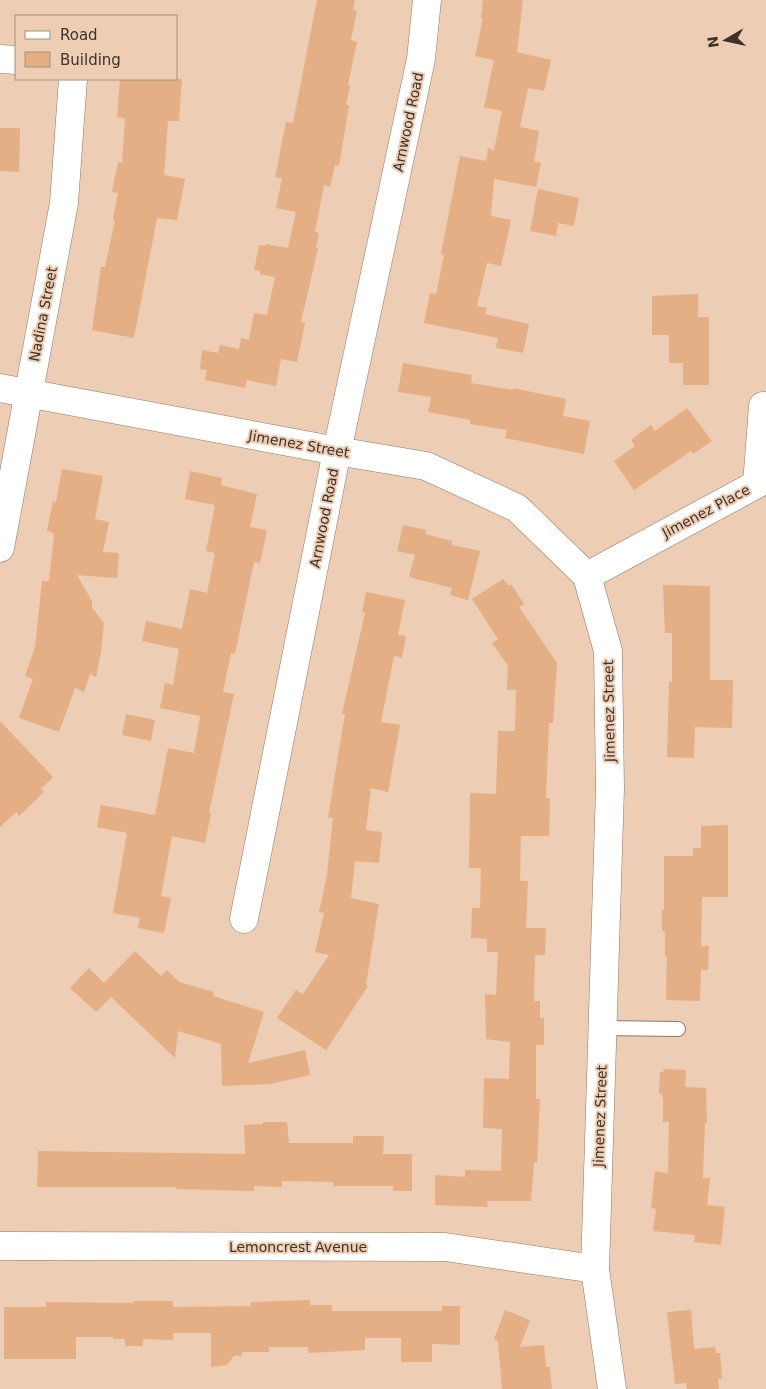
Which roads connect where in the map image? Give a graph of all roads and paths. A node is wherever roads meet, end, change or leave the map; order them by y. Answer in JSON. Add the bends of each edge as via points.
{"nodes":[{"id":1,"x":427,"y":0,"type":"edge"},
{"id":2,"x":0,"y":59,"type":"edge"},
{"id":3,"x":15,"y":60,"type":"edge"},
{"id":4,"x":73,"y":80,"type":"edge"},
{"id":5,"x":0,"y":388,"type":"edge"},
{"id":6,"x":27,"y":395,"type":"junction"},
{"id":7,"x":764,"y":406,"type":"dead end"},
{"id":8,"x":337,"y":451,"type":"junction"},
{"id":9,"x":0,"y":548,"type":"edge"},
{"id":10,"x":587,"y":576,"type":"junction"},
{"id":11,"x":244,"y":919,"type":"dead end"},
{"id":12,"x":602,"y":1028,"type":"junction"},
{"id":13,"x":678,"y":1029,"type":"dead end"},
{"id":14,"x":0,"y":1246,"type":"edge"},
{"id":15,"x":595,"y":1269,"type":"junction"},
{"id":16,"x":612,"y":1389,"type":"edge"}],
"edges":[{"from":1,"to":8,"type":"street","name":"Arnwood Road","via":[[421,59]]},
{"from":2,"to":3,"type":"street"},
{"from":4,"to":6,"type":"street","name":"Nadina Street","via":[[64,203]]},
{"from":5,"to":6,"type":"street","name":"Jimenez Street"},
{"from":6,"to":8,"type":"street","name":"Jimenez Street"},
{"from":6,"to":9,"type":"street","name":"Nadina Street"},
{"from":7,"to":10,"type":"street","name":"Jimenez Place","via":[[757,484]]},
{"from":8,"to":10,"type":"street","name":"Jimenez Street","via":[[426,466],[517,508]]},
{"from":8,"to":11,"type":"street","name":"Arnwood Road"},
{"from":10,"to":12,"type":"street","name":"Jimenez Street","via":[[608,651],[610,788]]},
{"from":12,"to":13,"type":"lane"},
{"from":12,"to":15,"type":"street","name":"Jimenez Street"},
{"from":14,"to":15,"type":"street","name":"Lemoncrest Avenue","via":[[445,1247]]},
{"from":15,"to":16,"type":"street","name":"Jimenez Street"}]}
